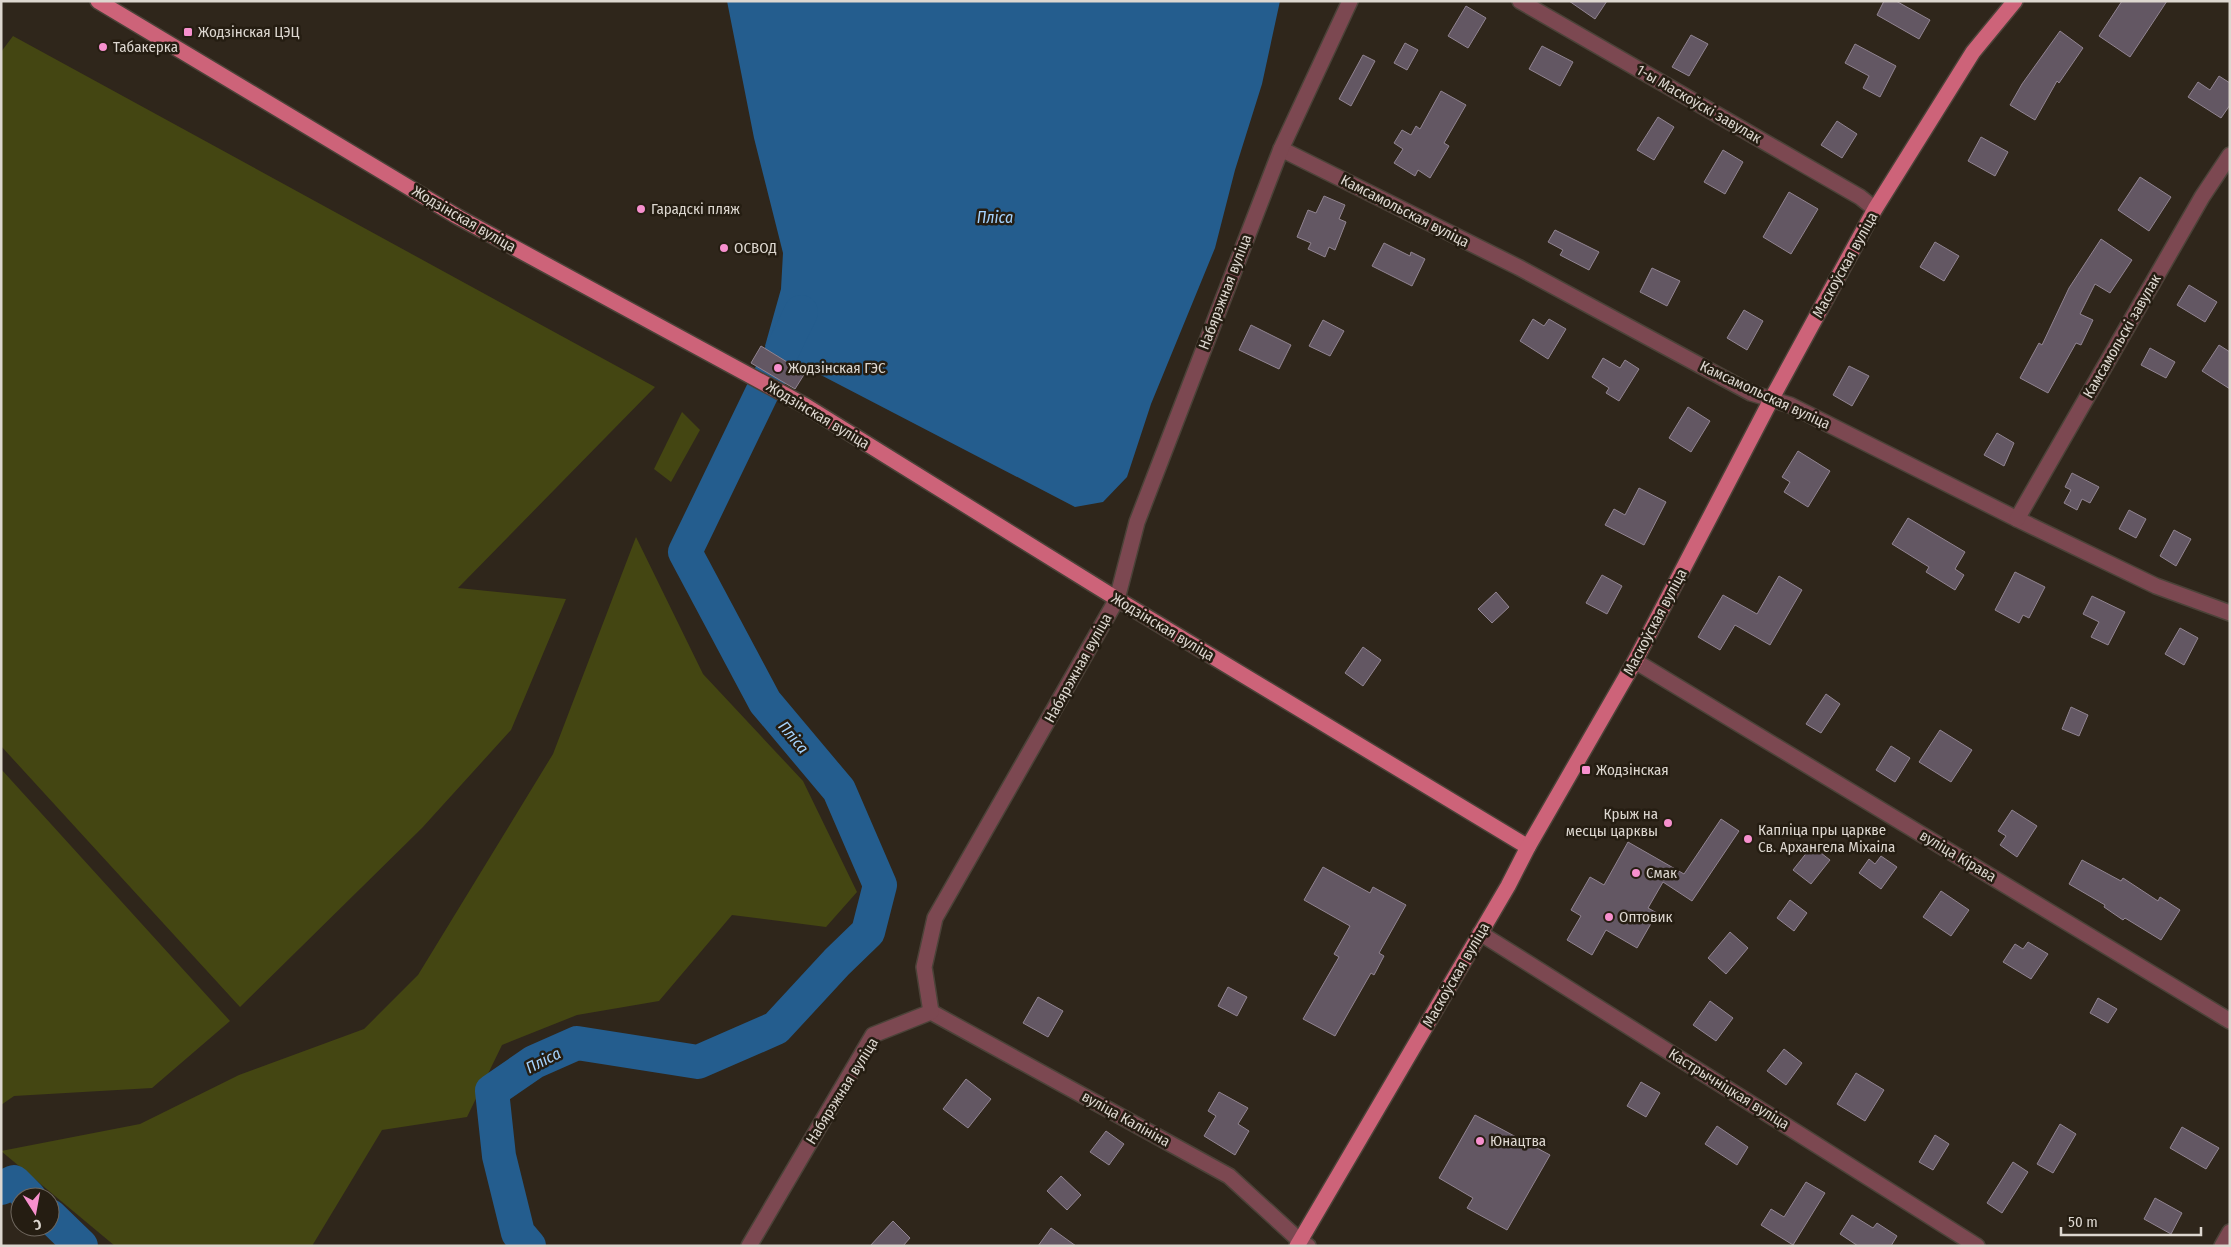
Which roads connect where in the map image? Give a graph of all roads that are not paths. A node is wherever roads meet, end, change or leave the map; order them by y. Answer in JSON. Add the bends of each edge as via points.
{"nodes":[{"id":1,"x":98,"y":1,"type":"edge"},
{"id":2,"x":1350,"y":1,"type":"edge"},
{"id":3,"x":1520,"y":1,"type":"edge"},
{"id":4,"x":2015,"y":1,"type":"edge"},
{"id":5,"x":1281,"y":149,"type":"junction"},
{"id":6,"x":2230,"y":155,"type":"edge"},
{"id":7,"x":1875,"y":209,"type":"junction"},
{"id":8,"x":1772,"y":398,"type":"junction"},
{"id":9,"x":2016,"y":519,"type":"junction"},
{"id":10,"x":1117,"y":599,"type":"junction"},
{"id":11,"x":2230,"y":612,"type":"edge"},
{"id":12,"x":1635,"y":661,"type":"junction"},
{"id":13,"x":1528,"y":847,"type":"junction"},
{"id":14,"x":1480,"y":933,"type":"junction"},
{"id":15,"x":931,"y":1012,"type":"junction"},
{"id":16,"x":2230,"y":1021,"type":"edge"},
{"id":17,"x":2230,"y":1232,"type":"edge"},
{"id":18,"x":1302,"y":1244,"type":"edge"},
{"id":19,"x":749,"y":1246,"type":"edge"},
{"id":20,"x":1977,"y":1246,"type":"edge"},
{"id":21,"x":2222,"y":1246,"type":"edge"}],
"edges":[{"from":1,"to":10,"type":"main road","name":"Жодзінская вуліца","via":[[458,218],[806,406]]},
{"from":2,"to":5,"type":"street","name":"Набярэжная вуліца"},
{"from":3,"to":7,"type":"street","name":"1-ы Маскоўскі завулак","via":[[1860,197]]},
{"from":4,"to":7,"type":"main road","name":"Маскоўская вуліца","via":[[1973,52]]},
{"from":5,"to":8,"type":"street","name":"Камсамольская вуліца","via":[[1518,268],[1751,393]]},
{"from":5,"to":10,"type":"street","name":"Набярэжная вуліца","via":[[1137,522]]},
{"from":6,"to":9,"type":"street","name":"Камсамольскі завулак","via":[[2202,197]]},
{"from":7,"to":8,"type":"main road","name":"Маскоўская вуліца"},
{"from":8,"to":9,"type":"street","name":"Камсамольская вуліца","via":[[1790,404]]},
{"from":8,"to":12,"type":"main road","name":"Маскоўская вуліца"},
{"from":9,"to":11,"type":"street","name":"Камсамольская вуліца","via":[[2156,586]]},
{"from":10,"to":13,"type":"main road","name":"Жодзінская вуліца"},
{"from":10,"to":15,"type":"street","name":"Набярэжная вуліца","via":[[935,918],[924,967]]},
{"from":12,"to":13,"type":"main road","name":"Маскоўская вуліца"},
{"from":12,"to":16,"type":"street","name":"вуліца Кірава"},
{"from":13,"to":14,"type":"main road","name":"Маскоўская вуліца"},
{"from":14,"to":18,"type":"main road","name":"Маскоўская вуліца"},
{"from":14,"to":20,"type":"street","name":"Кастрычніцкая вуліца"},
{"from":15,"to":18,"type":"street","name":"вуліца Калініна","via":[[1229,1176]]},
{"from":15,"to":19,"type":"street","name":"Набярэжная вуліца","via":[[873,1035]]},
{"from":17,"to":21,"type":"street"}]}
